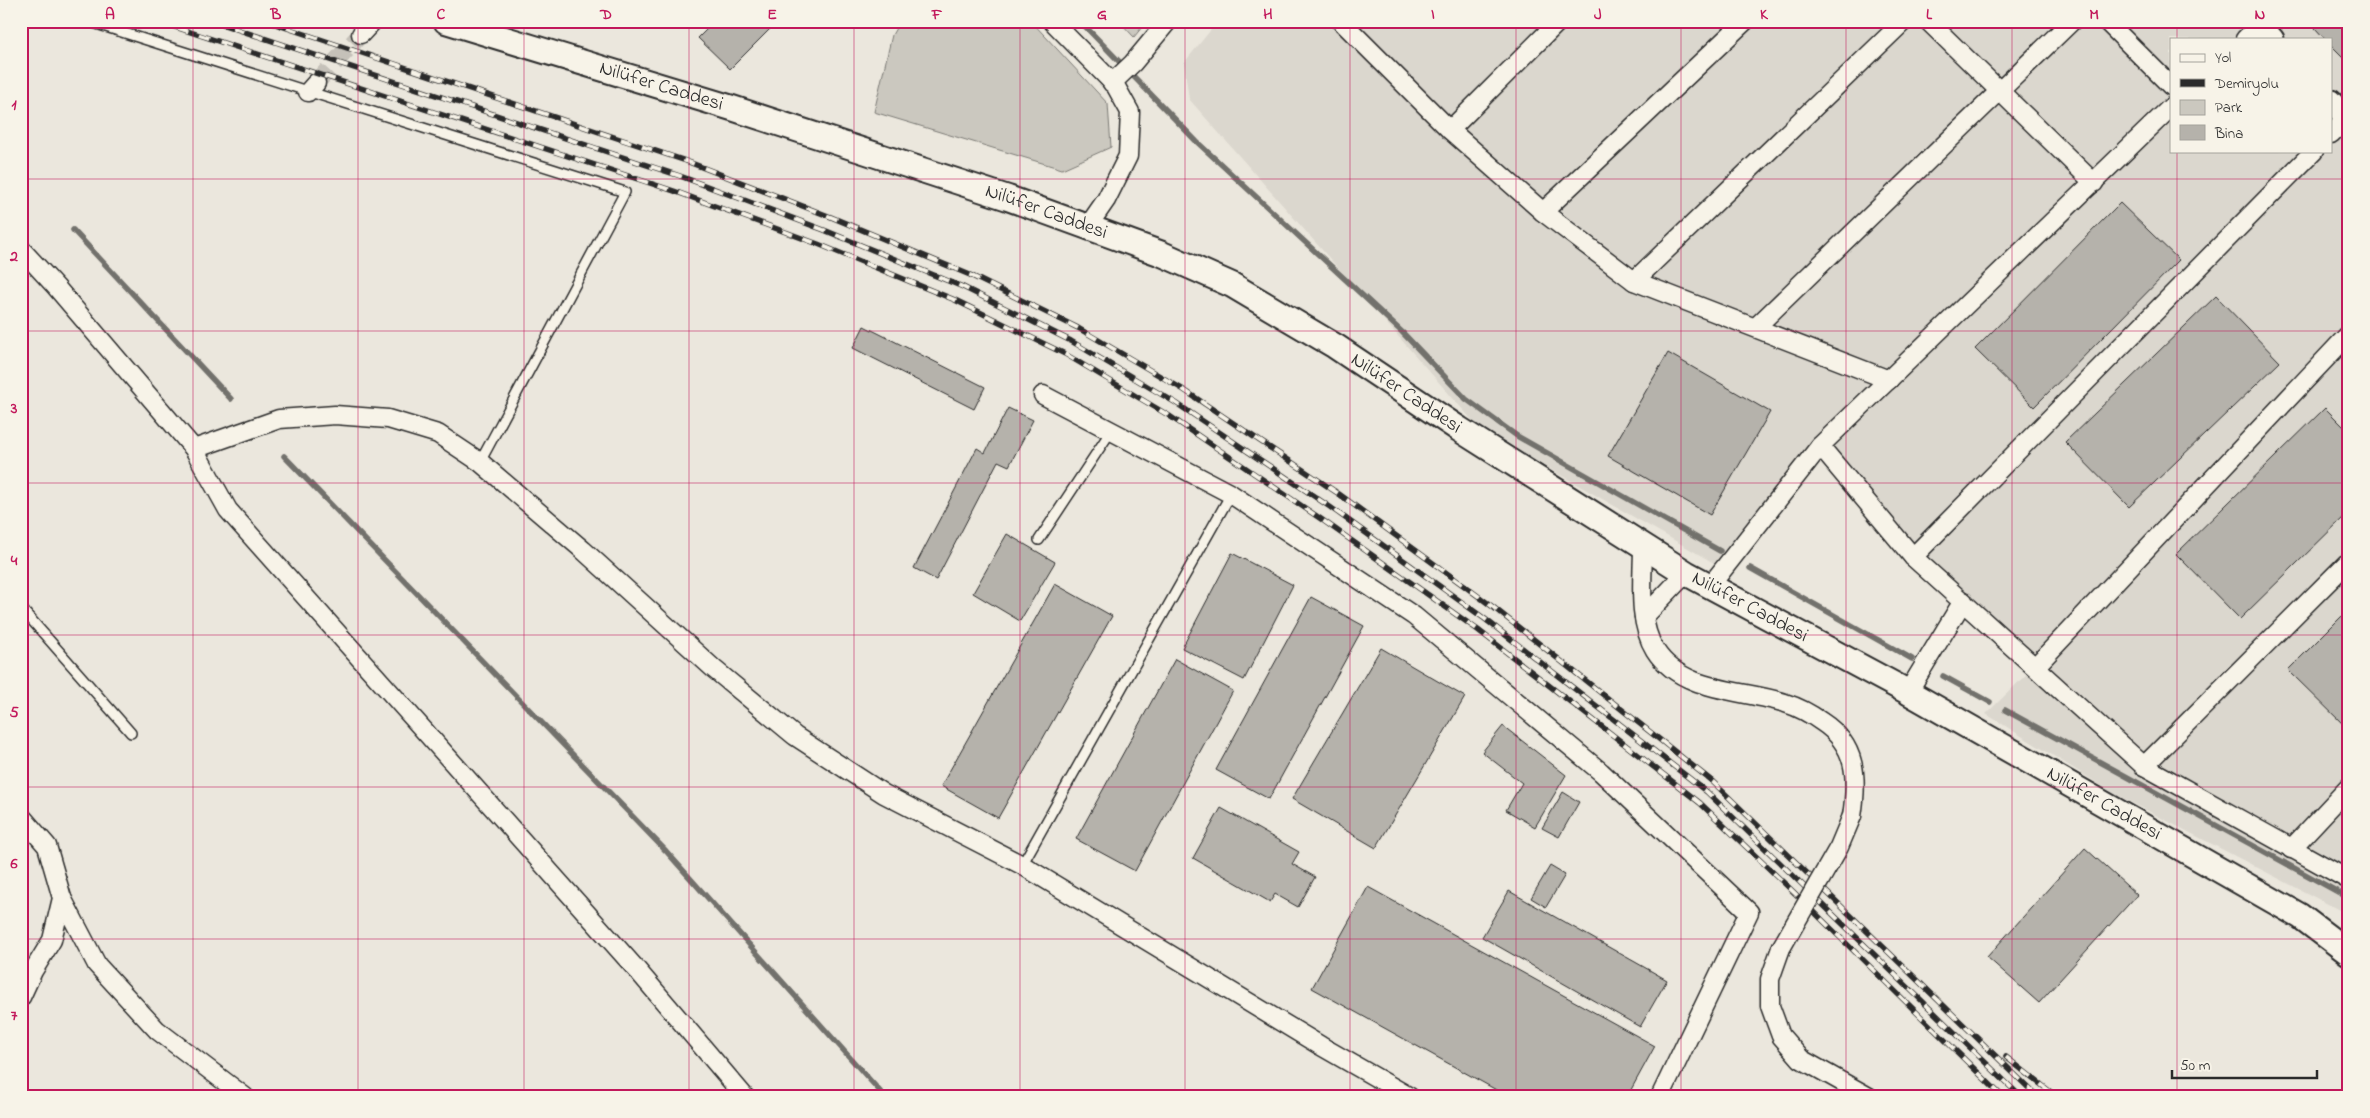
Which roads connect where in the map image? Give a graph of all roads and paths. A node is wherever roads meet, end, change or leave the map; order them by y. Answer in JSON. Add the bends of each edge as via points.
{"nodes":[{"id":1,"x":87,"y":21,"type":"edge"},
{"id":2,"x":373,"y":21,"type":"edge"},
{"id":3,"x":446,"y":21,"type":"edge"},
{"id":4,"x":1052,"y":21,"type":"edge"},
{"id":5,"x":1168,"y":21,"type":"edge"},
{"id":6,"x":1341,"y":21,"type":"edge"},
{"id":7,"x":1558,"y":21,"type":"edge"},
{"id":8,"x":1745,"y":21,"type":"edge"},
{"id":9,"x":1904,"y":21,"type":"edge"},
{"id":10,"x":1928,"y":21,"type":"edge"},
{"id":11,"x":2072,"y":21,"type":"edge"},
{"id":12,"x":2106,"y":21,"type":"edge"},
{"id":13,"x":361,"y":34,"type":"tunnel mouth"},
{"id":14,"x":1112,"y":83,"type":"junction"},
{"id":15,"x":2170,"y":85,"type":"edge"},
{"id":16,"x":1999,"y":91,"type":"junction"},
{"id":17,"x":2332,"y":102,"type":"edge"},
{"id":18,"x":2170,"y":108,"type":"edge"},
{"id":19,"x":2348,"y":118,"type":"edge"},
{"id":20,"x":1450,"y":130,"type":"junction"},
{"id":21,"x":2332,"y":133,"type":"edge"},
{"id":22,"x":2313,"y":152,"type":"edge"},
{"id":23,"x":2094,"y":184,"type":"junction"},
{"id":24,"x":1543,"y":212,"type":"junction"},
{"id":25,"x":1088,"y":226,"type":"junction"},
{"id":26,"x":21,"y":249,"type":"edge"},
{"id":27,"x":1634,"y":282,"type":"junction"},
{"id":28,"x":1756,"y":327,"type":"junction"},
{"id":29,"x":2349,"y":334,"type":"edge"},
{"id":30,"x":1889,"y":380,"type":"junction"},
{"id":31,"x":1043,"y":395,"type":"dead end"},
{"id":32,"x":1111,"y":430,"type":"junction"},
{"id":33,"x":1820,"y":446,"type":"junction"},
{"id":34,"x":194,"y":449,"type":"junction"},
{"id":35,"x":480,"y":462,"type":"junction"},
{"id":36,"x":1231,"y":494,"type":"junction"},
{"id":37,"x":1039,"y":540,"type":"dead end"},
{"id":38,"x":1642,"y":546,"type":"junction"},
{"id":39,"x":1913,"y":557,"type":"junction"},
{"id":40,"x":2349,"y":561,"type":"edge"},
{"id":41,"x":1686,"y":573,"type":"junction"},
{"id":42,"x":1710,"y":586,"type":"junction"},
{"id":43,"x":1963,"y":601,"type":"junction"},
{"id":44,"x":21,"y":608,"type":"edge"},
{"id":45,"x":1644,"y":617,"type":"junction"},
{"id":46,"x":2036,"y":666,"type":"junction"},
{"id":47,"x":1908,"y":692,"type":"junction"},
{"id":48,"x":131,"y":733,"type":"dead end"},
{"id":49,"x":2144,"y":766,"type":"junction"},
{"id":50,"x":2349,"y":787,"type":"edge"},
{"id":51,"x":21,"y":816,"type":"edge"},
{"id":52,"x":2292,"y":849,"type":"junction"},
{"id":53,"x":1022,"y":865,"type":"junction"},
{"id":54,"x":2349,"y":880,"type":"edge"},
{"id":55,"x":62,"y":898,"type":"junction"},
{"id":56,"x":2300,"y":916,"type":"junction"},
{"id":57,"x":2349,"y":939,"type":"edge"},
{"id":58,"x":2349,"y":953,"type":"edge"},
{"id":59,"x":21,"y":996,"type":"edge"},
{"id":60,"x":245,"y":1097,"type":"edge"},
{"id":61,"x":745,"y":1097,"type":"edge"},
{"id":62,"x":1410,"y":1097,"type":"edge"},
{"id":63,"x":1660,"y":1097,"type":"edge"},
{"id":64,"x":1869,"y":1097,"type":"edge"}],
"edges":[{"from":1,"to":35,"type":"lane","via":[[312,87],[625,192]]},
{"from":2,"to":13,"type":"street"},
{"from":3,"to":25,"type":"main road","name":"Nilüfer Caddesi","via":[[732,108]]},
{"from":4,"to":14,"type":"street"},
{"from":5,"to":14,"type":"street"},
{"from":6,"to":20,"type":"street"},
{"from":7,"to":20,"type":"street"},
{"from":8,"to":24,"type":"street"},
{"from":9,"to":27,"type":"street"},
{"from":10,"to":16,"type":"street"},
{"from":11,"to":16,"type":"street"},
{"from":12,"to":15,"type":"street"},
{"from":14,"to":25,"type":"street","via":[[1130,112],[1128,156],[1106,200]]},
{"from":16,"to":23,"type":"street"},
{"from":16,"to":28,"type":"street"},
{"from":17,"to":19,"type":"street"},
{"from":18,"to":23,"type":"street"},
{"from":19,"to":21,"type":"street"},
{"from":20,"to":24,"type":"street"},
{"from":22,"to":39,"type":"street"},
{"from":23,"to":30,"type":"street"},
{"from":24,"to":27,"type":"street"},
{"from":25,"to":38,"type":"main road","name":"Nilüfer Caddesi","via":[[1232,285],[1335,346]]},
{"from":26,"to":34,"type":"street"},
{"from":27,"to":28,"type":"street"},
{"from":28,"to":30,"type":"street"},
{"from":29,"to":46,"type":"street"},
{"from":30,"to":33,"type":"street"},
{"from":31,"to":32,"type":"street"},
{"from":32,"to":36,"type":"street"},
{"from":32,"to":37,"type":"lane"},
{"from":33,"to":39,"type":"street"},
{"from":33,"to":42,"type":"street"},
{"from":34,"to":35,"type":"street","via":[[279,418],[335,415],[388,419],[438,434]]},
{"from":34,"to":61,"type":"street","via":[[228,510],[638,970]]},
{"from":35,"to":53,"type":"street","via":[[583,550],[714,670],[795,736],[884,794]]},
{"from":36,"to":53,"type":"lane"},
{"from":36,"to":63,"type":"street","via":[[1414,616],[1601,772],[1749,912]]},
{"from":38,"to":41,"type":"main road","name":"Nilüfer Caddesi"},
{"from":38,"to":45,"type":"street"},
{"from":39,"to":43,"type":"street"},
{"from":40,"to":49,"type":"street"},
{"from":41,"to":42,"type":"main road","name":"Nilüfer Caddesi"},
{"from":41,"to":45,"type":"street"},
{"from":42,"to":47,"type":"main road","name":"Nilüfer Caddesi"},
{"from":43,"to":46,"type":"street"},
{"from":43,"to":47,"type":"street"},
{"from":44,"to":48,"type":"lane"},
{"from":45,"to":64,"type":"street","bridge":true,"via":[[1646,633],[1655,651],[1668,665],[1710,686],[1785,703],[1812,715],[1833,729],[1848,749],[1856,790],[1852,816],[1840,847],[1781,948],[1770,979],[1770,1006],[1780,1036],[1801,1059]]},
{"from":46,"to":49,"type":"street"},
{"from":47,"to":56,"type":"main road","name":"Nilüfer Caddesi"},
{"from":49,"to":52,"type":"street"},
{"from":50,"to":52,"type":"street"},
{"from":51,"to":55,"type":"street","via":[[47,846]]},
{"from":52,"to":54,"type":"street"},
{"from":53,"to":62,"type":"street"},
{"from":55,"to":59,"type":"street","via":[[52,940]]},
{"from":55,"to":60,"type":"street","via":[[97,965],[110,980],[157,1030]]},
{"from":56,"to":57,"type":"street"},
{"from":56,"to":58,"type":"main road","name":"Nilüfer Caddesi"}]}
